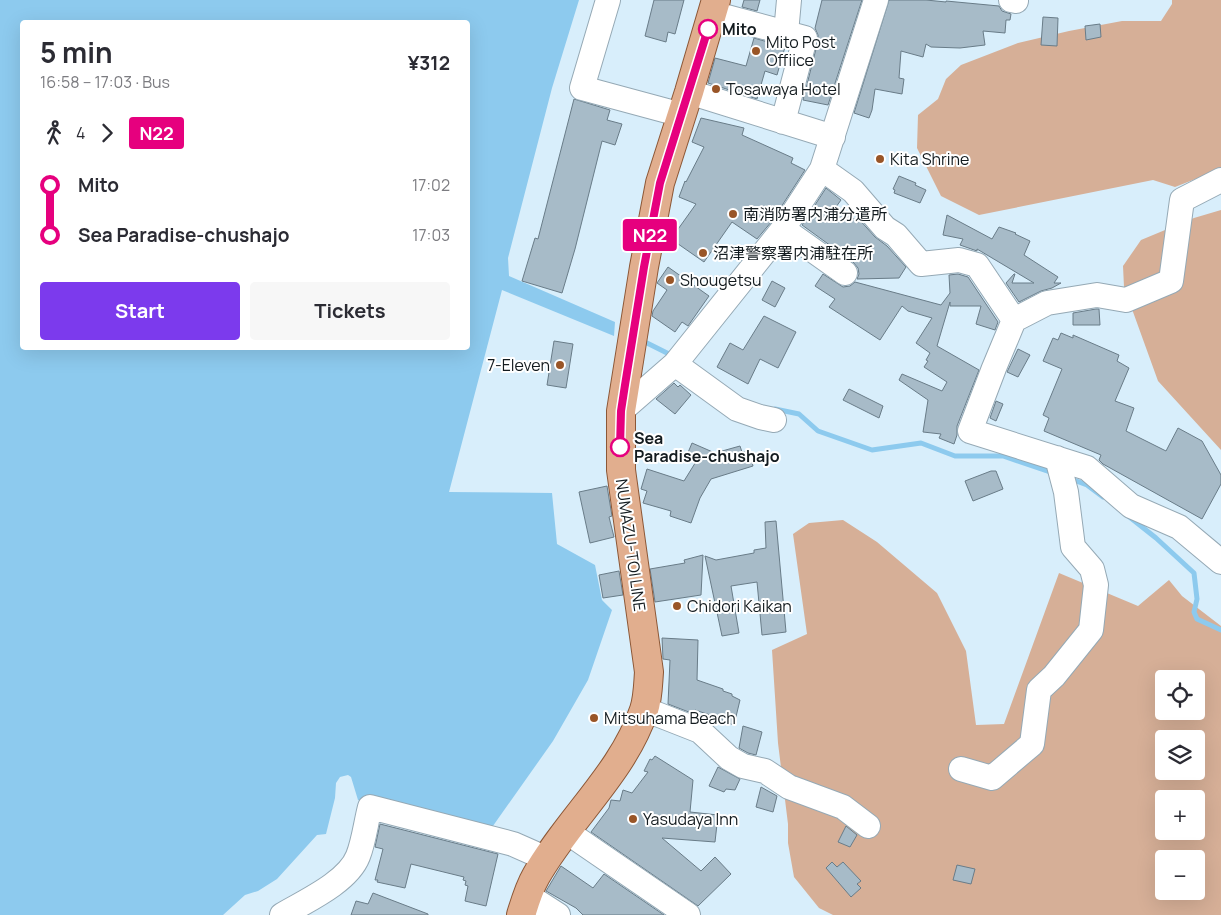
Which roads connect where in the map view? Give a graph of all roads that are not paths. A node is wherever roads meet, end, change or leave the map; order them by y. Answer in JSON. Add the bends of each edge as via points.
{"nodes":[{"id":1,"x":608,"y":0,"type":"edge"},
{"id":2,"x":788,"y":0,"type":"edge"},
{"id":3,"x":876,"y":0,"type":"edge"},
{"id":4,"x":1011,"y":0,"type":"edge"},
{"id":5,"x":1016,"y":0,"type":"edge"},
{"id":6,"x":714,"y":6,"type":"edge"},
{"id":7,"x":786,"y":33,"type":"junction"},
{"id":8,"x":686,"y":104,"type":"junction"},
{"id":9,"x":783,"y":122,"type":"junction"},
{"id":10,"x":832,"y":137,"type":"junction"},
{"id":11,"x":822,"y":169,"type":"junction"},
{"id":12,"x":1221,"y":180,"type":"edge"},
{"id":13,"x":783,"y":229,"type":"junction"},
{"id":14,"x":845,"y":273,"type":"dead end"},
{"id":15,"x":1014,"y":320,"type":"junction"},
{"id":16,"x":675,"y":364,"type":"junction"},
{"id":17,"x":621,"y":411,"type":"junction"},
{"id":18,"x":774,"y":420,"type":"dead end"},
{"id":19,"x":1058,"y":461,"type":"junction"},
{"id":20,"x":1221,"y":562,"type":"edge"},
{"id":21,"x":644,"y":709,"type":"junction"},
{"id":22,"x":961,"y":768,"type":"dead end"},
{"id":23,"x":868,"y":826,"type":"dead end"},
{"id":24,"x":567,"y":832,"type":"junction"},
{"id":25,"x":547,"y":859,"type":"junction"},
{"id":26,"x":524,"y":905,"type":"edge"},
{"id":27,"x":282,"y":915,"type":"edge"},
{"id":28,"x":558,"y":915,"type":"edge"},
{"id":29,"x":688,"y":915,"type":"edge"}],
"edges":[{"from":1,"to":8,"type":"street","via":[[582,88]]},
{"from":2,"to":7,"type":"street"},
{"from":3,"to":10,"type":"street"},
{"from":4,"to":5,"type":"street"},
{"from":6,"to":7,"type":"street"},
{"from":6,"to":8,"type":"main road","name":"NUMAZU-TOI LINE"},
{"from":7,"to":9,"type":"street","via":[[805,38]]},
{"from":8,"to":9,"type":"street"},
{"from":8,"to":17,"type":"main road","name":"NUMAZU-TOI LINE","via":[[660,183]]},
{"from":9,"to":10,"type":"street"},
{"from":10,"to":11,"type":"street"},
{"from":11,"to":13,"type":"street"},
{"from":11,"to":15,"type":"street","via":[[853,191],[884,228],[896,235],[921,264],[959,260],[977,265]]},
{"from":12,"to":15,"type":"street","via":[[1182,200],[1172,281],[1126,300],[1097,295],[1047,303]]},
{"from":13,"to":14,"type":"street"},
{"from":13,"to":16,"type":"street"},
{"from":15,"to":19,"type":"street","via":[[970,430],[1005,450]]},
{"from":16,"to":17,"type":"street"},
{"from":16,"to":18,"type":"street","via":[[737,409]]},
{"from":17,"to":21,"type":"main road","name":"NUMAZU-TOI LINE","via":[[621,470],[648,672]]},
{"from":19,"to":20,"type":"street","via":[[1087,468],[1131,506],[1179,527]]},
{"from":19,"to":22,"type":"street","via":[[1073,547],[1092,569],[1096,585],[1091,630],[1039,690],[1032,744],[992,778]]},
{"from":21,"to":23,"type":"street","via":[[700,731],[729,758],[743,766],[765,771],[789,788],[843,807]]},
{"from":21,"to":24,"type":"main road","name":"NUMAZU-TOI LINE","via":[[622,756]]},
{"from":24,"to":25,"type":"main road","name":"NUMAZU-TOI LINE"},
{"from":24,"to":29,"type":"street"},
{"from":25,"to":26,"type":"main road","name":"NUMAZU-TOI LINE"},
{"from":25,"to":27,"type":"street","via":[[513,844],[370,807],[358,857],[346,874]]},
{"from":26,"to":28,"type":"street"}]}
